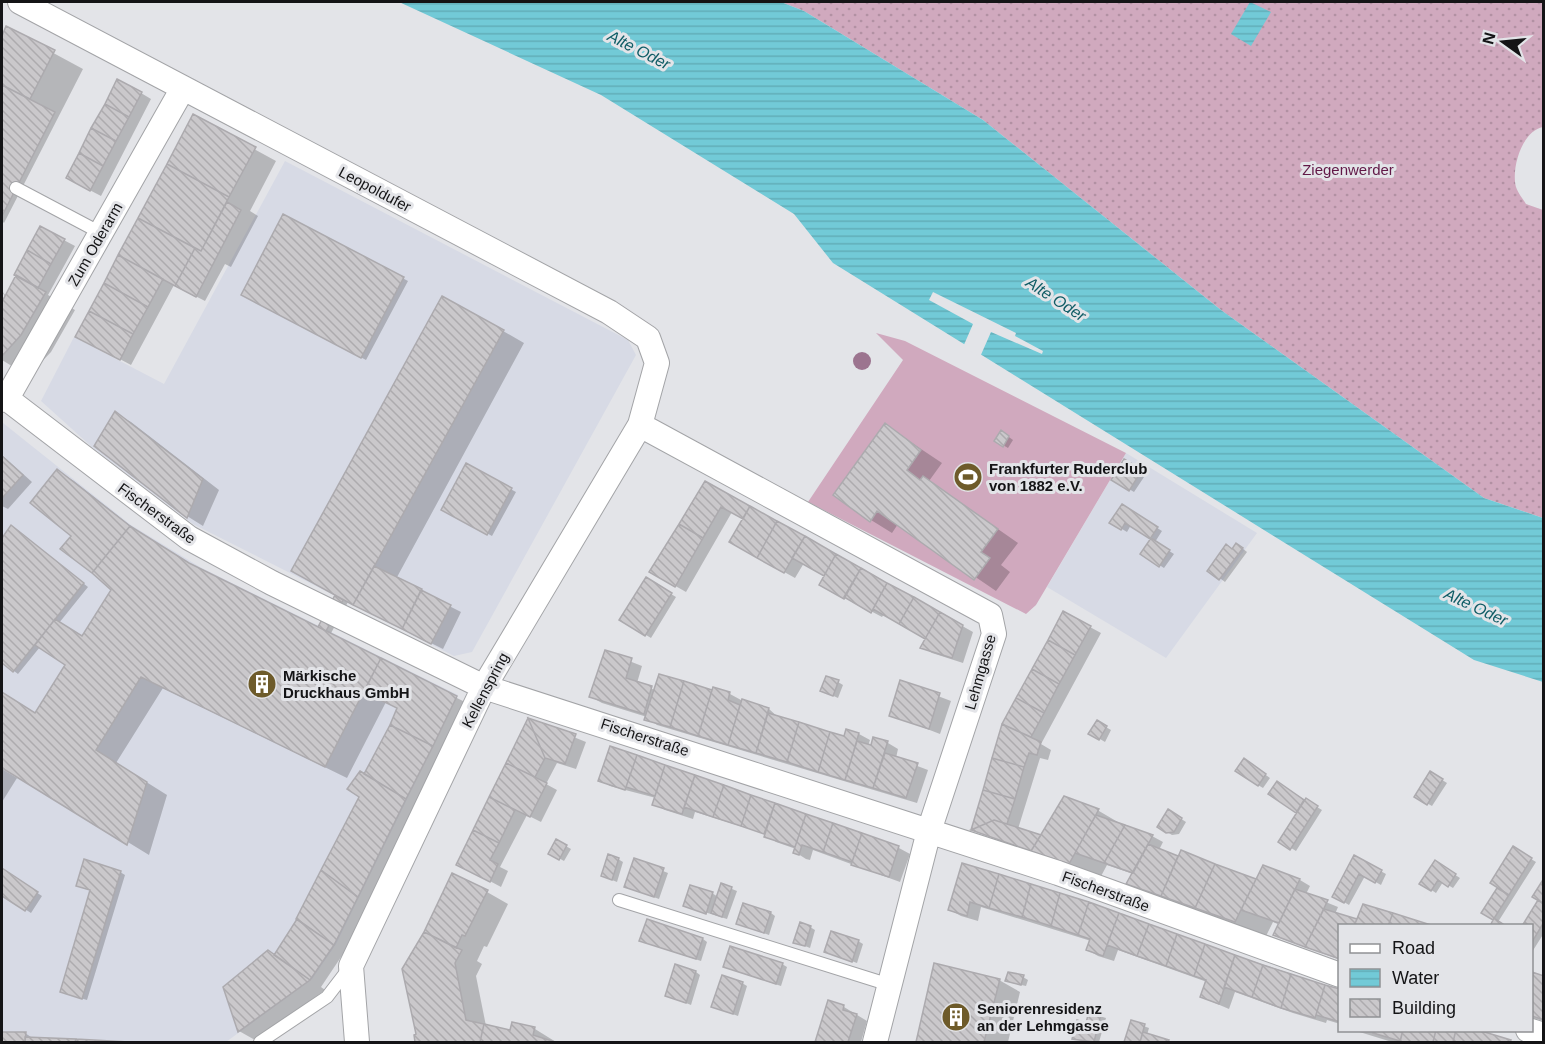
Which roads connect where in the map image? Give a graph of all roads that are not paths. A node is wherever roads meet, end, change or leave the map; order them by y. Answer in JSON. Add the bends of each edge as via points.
{"nodes":[{"id":1,"x":20,"y":2,"type":"edge"},
{"id":2,"x":183,"y":88,"type":"junction"},
{"id":3,"x":16,"y":188,"type":"dead end"},
{"id":4,"x":101,"y":233,"type":"junction"},
{"id":5,"x":4,"y":398,"type":"edge"},
{"id":6,"x":640,"y":425,"type":"junction"},
{"id":7,"x":484,"y":687,"type":"junction"},
{"id":8,"x":929,"y":831,"type":"junction"},
{"id":9,"x":619,"y":900,"type":"dead end"},
{"id":10,"x":351,"y":966,"type":"junction"},
{"id":11,"x":1338,"y":974,"type":"edge"},
{"id":12,"x":890,"y":985,"type":"junction"},
{"id":13,"x":260,"y":1042,"type":"edge"},
{"id":14,"x":357,"y":1042,"type":"edge"},
{"id":15,"x":875,"y":1042,"type":"edge"}],
"edges":[{"from":1,"to":2,"type":"street","name":"Leopoldufer"},
{"from":2,"to":4,"type":"street","name":"Zum Oderarm"},
{"from":2,"to":6,"type":"street","name":"Leopoldufer","via":[[609,312],[648,338],[657,363]]},
{"from":3,"to":4,"type":"lane"},
{"from":4,"to":5,"type":"street","name":"Zum Oderarm"},
{"from":5,"to":7,"type":"street","name":"Fischerstraße","via":[[189,538]]},
{"from":6,"to":7,"type":"street","name":"Kellenspring"},
{"from":6,"to":8,"type":"street","name":"Lehmgasse","via":[[990,615],[994,634]]},
{"from":7,"to":8,"type":"street","name":"Fischerstraße"},
{"from":7,"to":10,"type":"street","name":"Kellenspring"},
{"from":8,"to":11,"type":"street","name":"Fischerstraße","via":[[1058,873]]},
{"from":8,"to":12,"type":"street","name":"Lehmgasse"},
{"from":9,"to":12,"type":"lane"},
{"from":10,"to":13,"type":"lane","name":"Kellenspring","via":[[327,997]]},
{"from":10,"to":14,"type":"street"},
{"from":12,"to":15,"type":"street","name":"Lehmgasse"}]}
